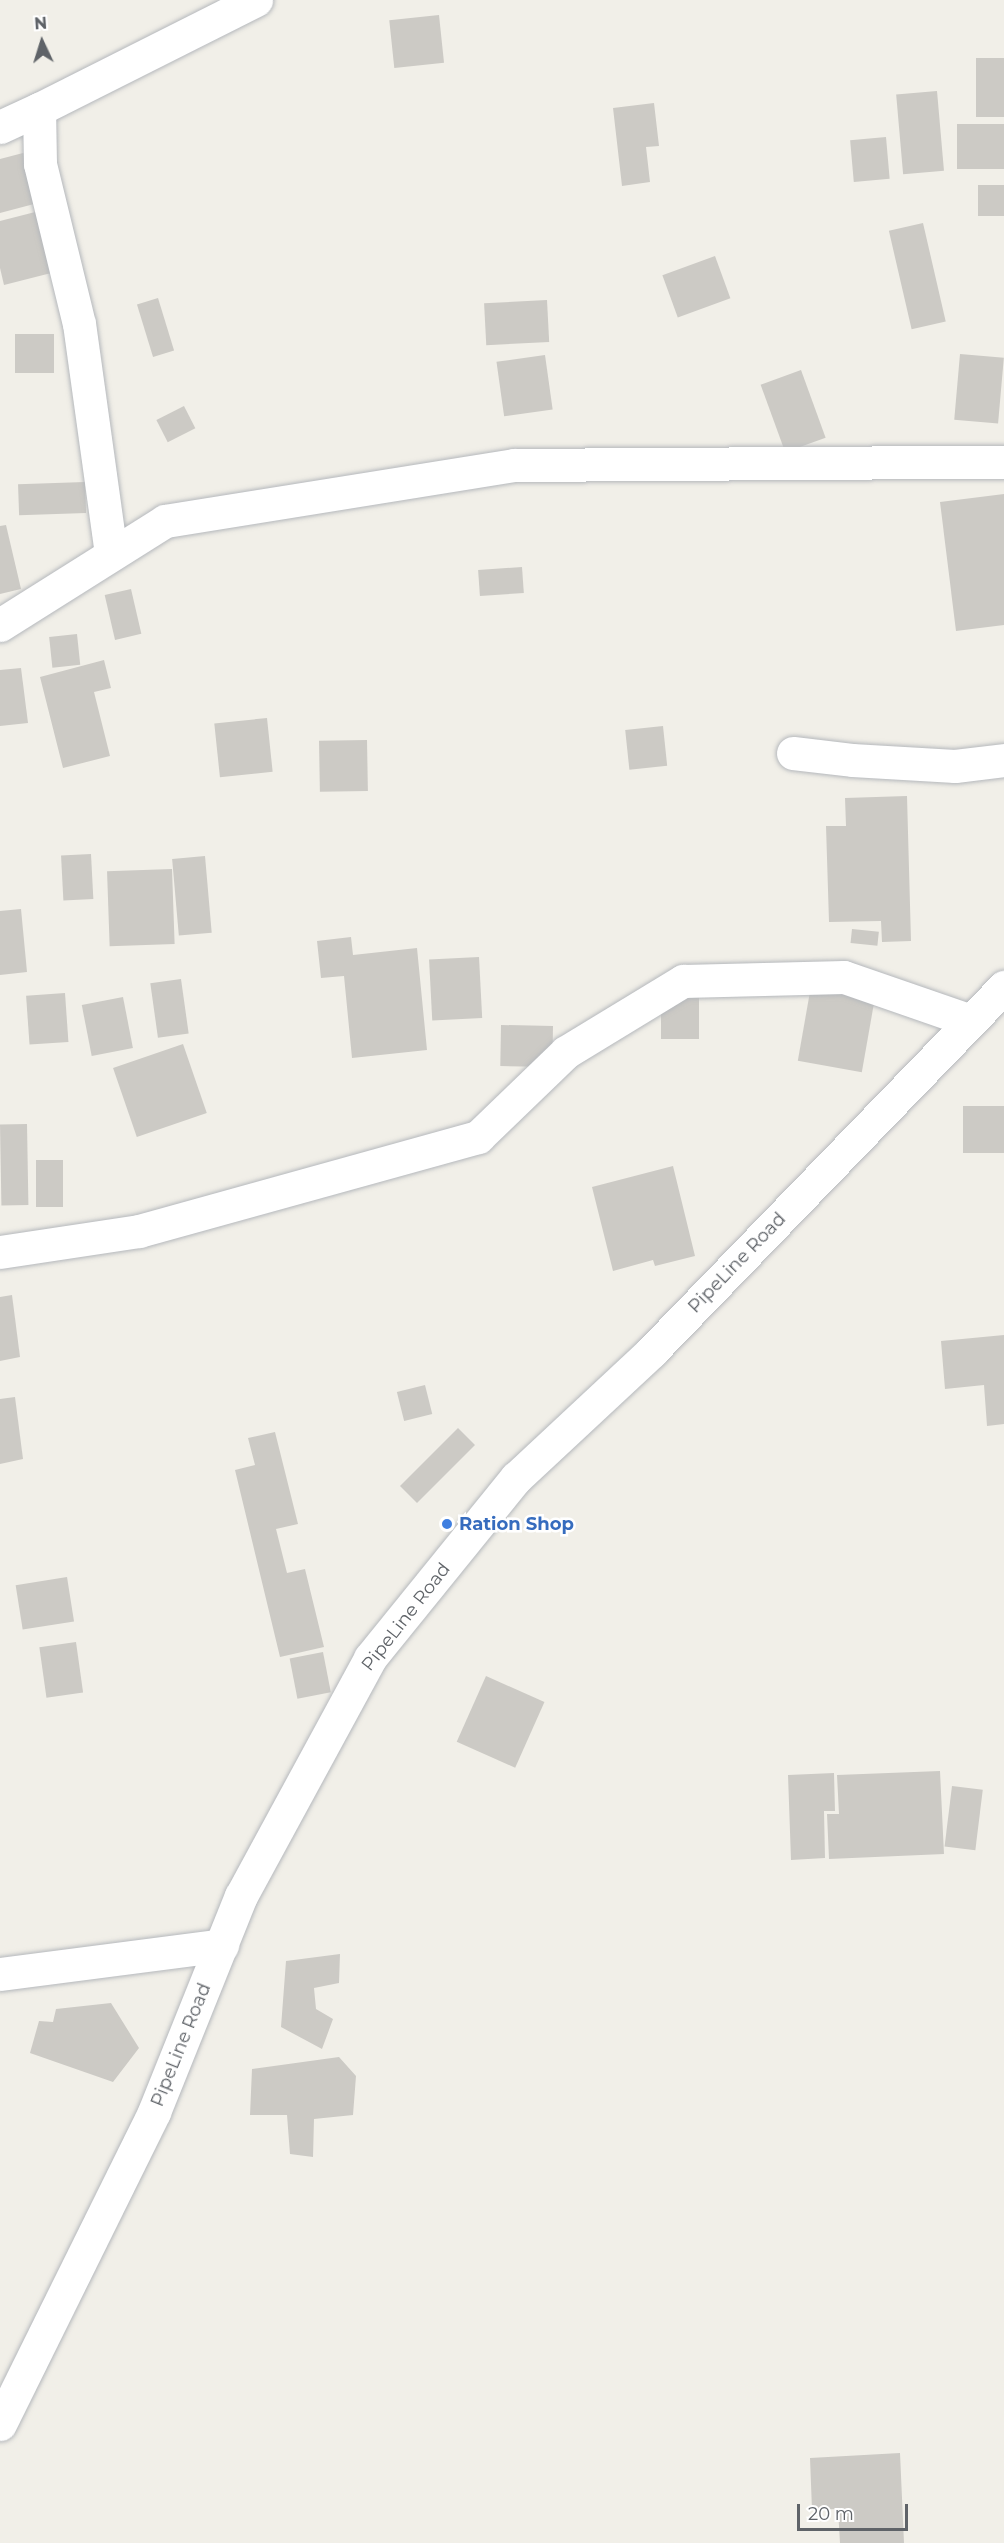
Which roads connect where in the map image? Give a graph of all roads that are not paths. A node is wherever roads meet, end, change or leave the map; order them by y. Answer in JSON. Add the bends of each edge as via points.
{"nodes":[{"id":1,"x":256,"y":0,"type":"edge"},
{"id":2,"x":39,"y":109,"type":"junction"},
{"id":3,"x":0,"y":128,"type":"edge"},
{"id":4,"x":1004,"y":462,"type":"edge"},
{"id":5,"x":111,"y":554,"type":"junction"},
{"id":6,"x":0,"y":625,"type":"edge"},
{"id":7,"x":793,"y":753,"type":"dead end"},
{"id":8,"x":1004,"y":760,"type":"edge"},
{"id":9,"x":1004,"y":987,"type":"edge"},
{"id":10,"x":971,"y":1021,"type":"junction"},
{"id":11,"x":0,"y":1252,"type":"edge"},
{"id":12,"x":222,"y":1945,"type":"junction"},
{"id":13,"x":0,"y":1974,"type":"edge"},
{"id":14,"x":0,"y":2424,"type":"edge"}],
"edges":[{"from":1,"to":2,"type":"street"},
{"from":2,"to":3,"type":"street"},
{"from":2,"to":5,"type":"street","via":[[40,164],[79,324]]},
{"from":4,"to":5,"type":"street","via":[[514,465],[165,521]]},
{"from":5,"to":6,"type":"street"},
{"from":7,"to":8,"type":"street","via":[[955,766]]},
{"from":9,"to":10,"type":"street","name":"PipeLine Road"},
{"from":10,"to":11,"type":"street","via":[[844,977],[683,981],[566,1052],[478,1137],[139,1231]]},
{"from":10,"to":12,"type":"street","name":"PipeLine Road","via":[[651,1352],[516,1478],[406,1613],[370,1658],[241,1896]]},
{"from":12,"to":13,"type":"street"},
{"from":12,"to":14,"type":"street","name":"PipeLine Road","via":[[154,2112]]}]}
